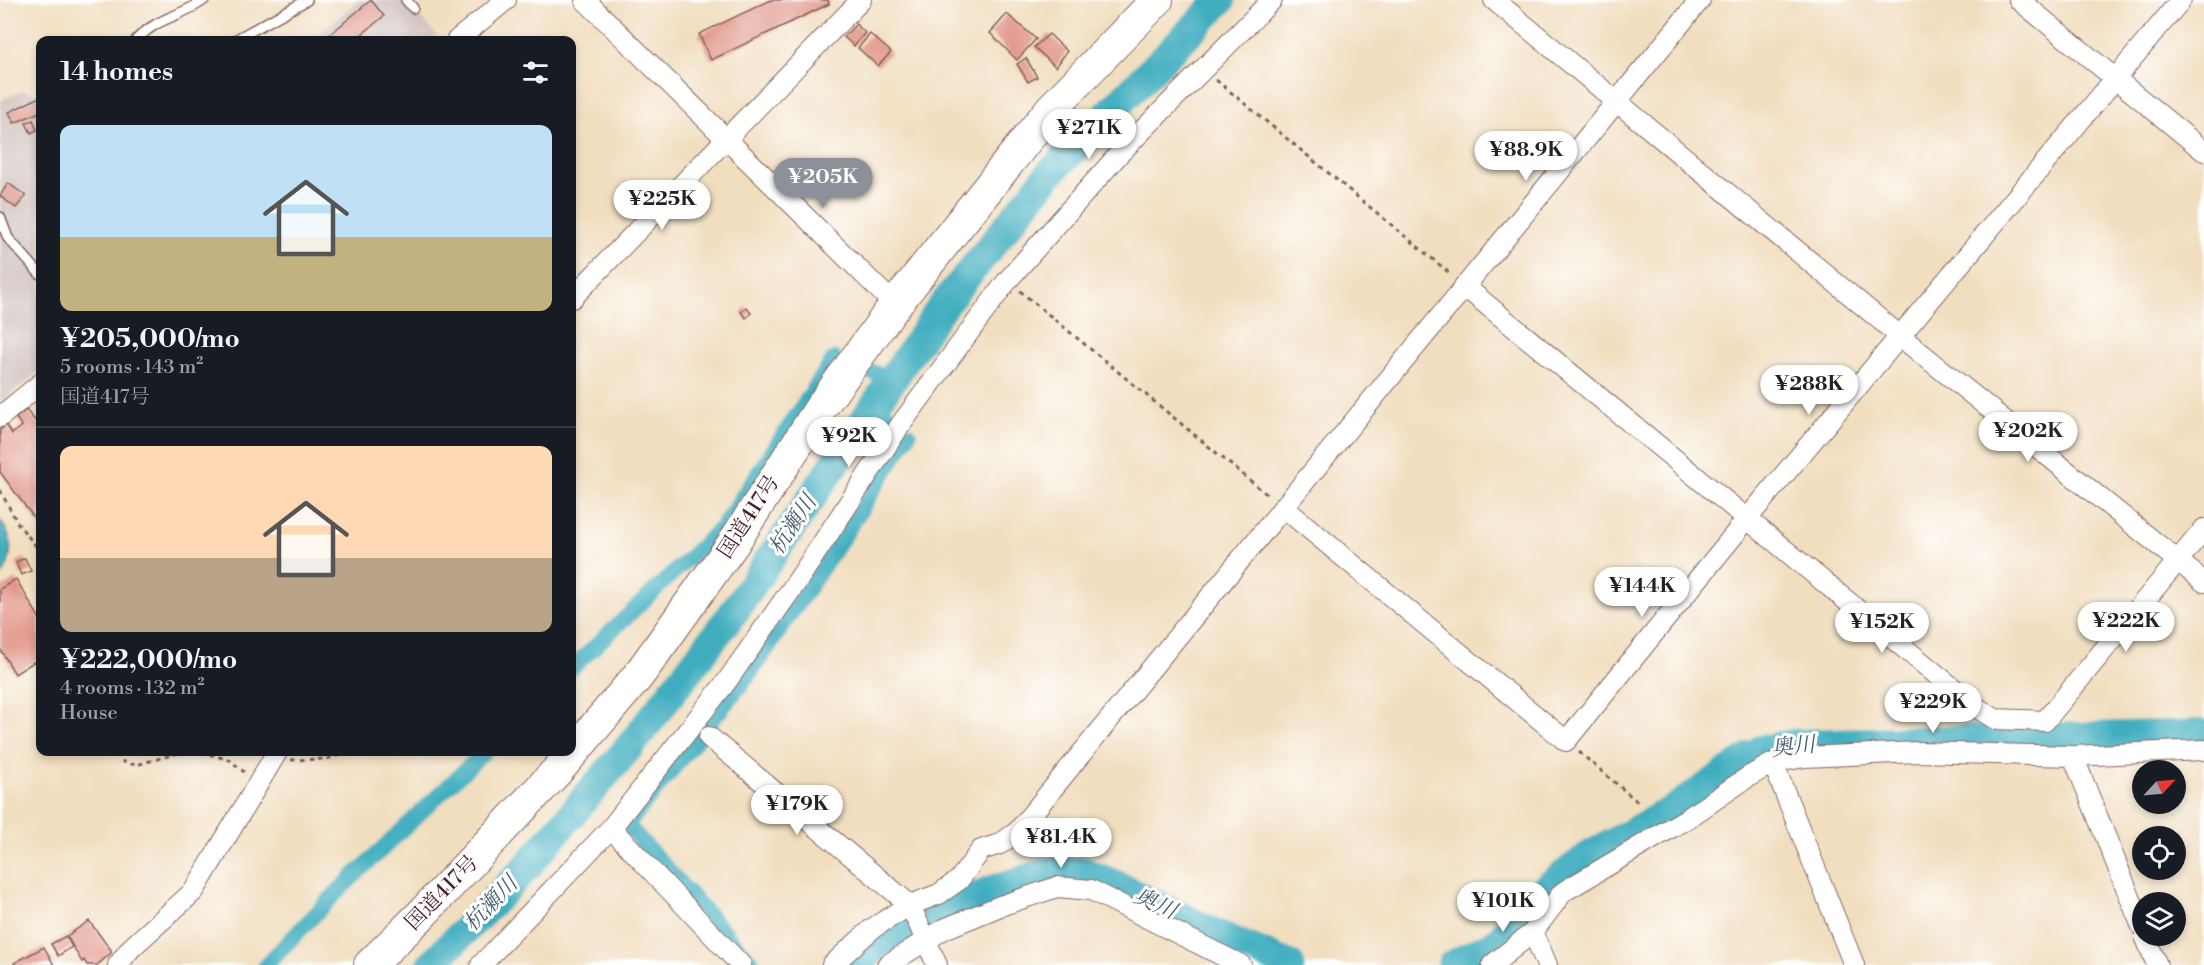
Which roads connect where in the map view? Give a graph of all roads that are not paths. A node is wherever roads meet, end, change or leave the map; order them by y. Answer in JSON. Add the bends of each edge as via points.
{"nodes":[{"id":1,"x":204,"y":0,"type":"edge"},
{"id":2,"x":307,"y":0,"type":"edge"},
{"id":3,"x":406,"y":0,"type":"edge"},
{"id":4,"x":506,"y":0,"type":"edge"},
{"id":5,"x":585,"y":0,"type":"edge"},
{"id":6,"x":861,"y":0,"type":"edge"},
{"id":7,"x":1157,"y":0,"type":"edge"},
{"id":8,"x":1272,"y":0,"type":"edge"},
{"id":9,"x":1494,"y":0,"type":"edge"},
{"id":10,"x":1700,"y":0,"type":"edge"},
{"id":11,"x":2019,"y":0,"type":"edge"},
{"id":12,"x":2181,"y":0,"type":"edge"},
{"id":13,"x":413,"y":8,"type":"dead end"},
{"id":14,"x":140,"y":36,"type":"edge"},
{"id":15,"x":243,"y":36,"type":"edge"},
{"id":16,"x":462,"y":36,"type":"edge"},
{"id":17,"x":2115,"y":79,"type":"junction"},
{"id":18,"x":1617,"y":102,"type":"junction"},
{"id":19,"x":726,"y":138,"type":"junction"},
{"id":20,"x":2204,"y":151,"type":"edge"},
{"id":21,"x":0,"y":217,"type":"edge"},
{"id":22,"x":36,"y":270,"type":"edge"},
{"id":23,"x":1464,"y":286,"type":"junction"},
{"id":24,"x":576,"y":294,"type":"edge"},
{"id":25,"x":895,"y":305,"type":"junction"},
{"id":26,"x":1901,"y":336,"type":"junction"},
{"id":27,"x":36,"y":387,"type":"edge"},
{"id":28,"x":0,"y":417,"type":"edge"},
{"id":29,"x":1283,"y":507,"type":"junction"},
{"id":30,"x":1747,"y":519,"type":"junction"},
{"id":31,"x":2204,"y":529,"type":"edge"},
{"id":32,"x":2178,"y":561,"type":"junction"},
{"id":33,"x":2204,"y":582,"type":"edge"},
{"id":34,"x":709,"y":737,"type":"dead end"},
{"id":35,"x":576,"y":749,"type":"edge"},
{"id":36,"x":2204,"y":750,"type":"edge"},
{"id":37,"x":274,"y":756,"type":"edge"},
{"id":38,"x":570,"y":756,"type":"edge"},
{"id":39,"x":2073,"y":756,"type":"junction"},
{"id":40,"x":1773,"y":763,"type":"junction"},
{"id":41,"x":611,"y":828,"type":"junction"},
{"id":42,"x":2132,"y":902,"type":"edge"},
{"id":43,"x":910,"y":905,"type":"junction"},
{"id":44,"x":1533,"y":932,"type":"junction"},
{"id":45,"x":926,"y":937,"type":"junction"},
{"id":46,"x":2149,"y":946,"type":"edge"},
{"id":47,"x":118,"y":965,"type":"edge"},
{"id":48,"x":370,"y":965,"type":"edge"},
{"id":49,"x":481,"y":965,"type":"edge"},
{"id":50,"x":741,"y":965,"type":"edge"},
{"id":51,"x":832,"y":965,"type":"edge"},
{"id":52,"x":887,"y":965,"type":"edge"},
{"id":53,"x":938,"y":965,"type":"edge"},
{"id":54,"x":1241,"y":965,"type":"edge"},
{"id":55,"x":1492,"y":965,"type":"edge"},
{"id":56,"x":1547,"y":965,"type":"edge"},
{"id":57,"x":1854,"y":965,"type":"edge"},
{"id":58,"x":2157,"y":965,"type":"edge"}],
"edges":[{"from":1,"to":14,"type":"lane","via":[[149,26]]},
{"from":2,"to":15,"type":"lane"},
{"from":3,"to":13,"type":"lane"},
{"from":4,"to":16,"type":"street"},
{"from":5,"to":19,"type":"street"},
{"from":6,"to":19,"type":"street"},
{"from":7,"to":25,"type":"highway","name":"国道417号","via":[[1051,109]]},
{"from":8,"to":41,"type":"street","via":[[1120,153],[1007,281],[901,423],[727,681]]},
{"from":9,"to":18,"type":"street"},
{"from":10,"to":18,"type":"street"},
{"from":11,"to":17,"type":"street"},
{"from":12,"to":17,"type":"street"},
{"from":17,"to":20,"type":"street"},
{"from":17,"to":26,"type":"street"},
{"from":18,"to":23,"type":"street"},
{"from":18,"to":26,"type":"street"},
{"from":19,"to":24,"type":"street"},
{"from":19,"to":25,"type":"street"},
{"from":21,"to":22,"type":"lane","via":[[8,238]]},
{"from":23,"to":29,"type":"street"},
{"from":23,"to":30,"type":"street"},
{"from":25,"to":35,"type":"highway","name":"国道417号","via":[[638,676]]},
{"from":26,"to":30,"type":"street"},
{"from":26,"to":32,"type":"street"},
{"from":27,"to":28,"type":"street"},
{"from":29,"to":30,"type":"street","via":[[1566,741]]},
{"from":29,"to":43,"type":"street","via":[[1017,832],[1000,844],[981,850],[959,880],[939,894]]},
{"from":30,"to":32,"type":"street","via":[[1976,707],[1995,718],[2045,722]]},
{"from":31,"to":32,"type":"street"},
{"from":32,"to":33,"type":"street"},
{"from":34,"to":43,"type":"street"},
{"from":36,"to":39,"type":"street"},
{"from":37,"to":47,"type":"street","via":[[194,891],[130,948]]},
{"from":38,"to":48,"type":"highway","name":"国道417号"},
{"from":39,"to":40,"type":"street","via":[[1918,752],[1804,757]]},
{"from":39,"to":42,"type":"street"},
{"from":40,"to":44,"type":"street","via":[[1563,892]]},
{"from":40,"to":57,"type":"street"},
{"from":41,"to":49,"type":"street"},
{"from":41,"to":50,"type":"street"},
{"from":43,"to":45,"type":"street"},
{"from":43,"to":51,"type":"street","via":[[873,928]]},
{"from":44,"to":55,"type":"street"},
{"from":44,"to":56,"type":"street"},
{"from":45,"to":52,"type":"street"},
{"from":45,"to":53,"type":"street"},
{"from":45,"to":54,"type":"street","via":[[1057,887],[1091,890]]},
{"from":46,"to":58,"type":"street"}]}
